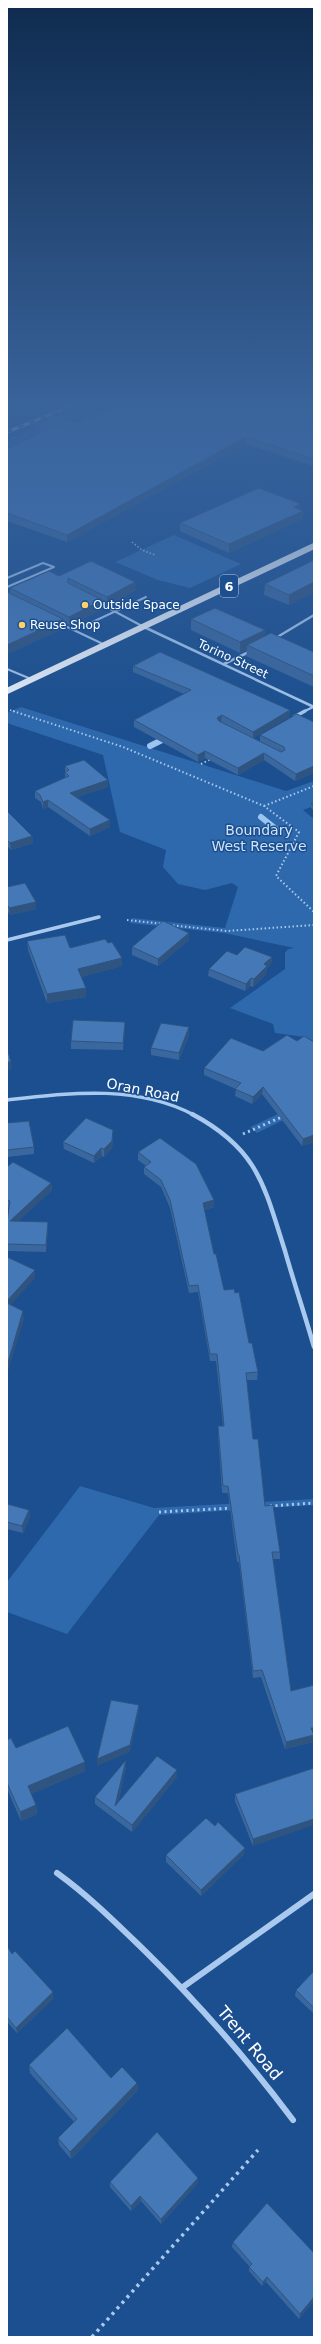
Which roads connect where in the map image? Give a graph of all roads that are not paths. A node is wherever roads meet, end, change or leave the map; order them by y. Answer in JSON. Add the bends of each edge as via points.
{"nodes":[{"id":1,"x":314,"y":546,"type":"edge"},
{"id":2,"x":7,"y":578,"type":"edge"},
{"id":3,"x":7,"y":587,"type":"edge"},
{"id":4,"x":146,"y":597,"type":"dead end"},
{"id":5,"x":98,"y":602,"type":"edge"},
{"id":6,"x":114,"y":612,"type":"junction"},
{"id":7,"x":314,"y":615,"type":"edge"},
{"id":8,"x":56,"y":622,"type":"edge"},
{"id":9,"x":86,"y":625,"type":"dead end"},
{"id":10,"x":144,"y":627,"type":"junction"},
{"id":11,"x":271,"y":641,"type":"edge"},
{"id":12,"x":105,"y":644,"type":"junction"},
{"id":13,"x":253,"y":650,"type":"edge"},
{"id":14,"x":224,"y":664,"type":"junction"},
{"id":15,"x":7,"y":669,"type":"edge"},
{"id":16,"x":31,"y":679,"type":"junction"},
{"id":17,"x":7,"y":691,"type":"edge"},
{"id":18,"x":314,"y":707,"type":"edge"},
{"id":19,"x":293,"y":718,"type":"edge"},
{"id":20,"x":99,"y":917,"type":"dead end"},
{"id":21,"x":7,"y":940,"type":"edge"},
{"id":22,"x":7,"y":1100,"type":"edge"},
{"id":23,"x":314,"y":1347,"type":"edge"},
{"id":24,"x":57,"y":1873,"type":"dead end"},
{"id":25,"x":314,"y":1894,"type":"edge"},
{"id":26,"x":182,"y":1987,"type":"junction"},
{"id":27,"x":293,"y":2120,"type":"dead end"}],
"edges":[{"from":1,"to":10,"type":"main road","number":"6"},
{"from":2,"to":3,"type":"lane","via":[[43,563],[54,567]]},
{"from":4,"to":6,"type":"lane"},
{"from":5,"to":6,"type":"lane"},
{"from":6,"to":9,"type":"lane"},
{"from":6,"to":10,"type":"lane"},
{"from":7,"to":11,"type":"street"},
{"from":8,"to":12,"type":"lane"},
{"from":10,"to":12,"type":"main road","number":"6"},
{"from":10,"to":14,"type":"street","name":"Torino Street"},
{"from":12,"to":16,"type":"main road","number":"6"},
{"from":13,"to":14,"type":"street"},
{"from":14,"to":18,"type":"street","name":"Torino Street"},
{"from":15,"to":16,"type":"lane"},
{"from":16,"to":17,"type":"main road","number":"6"},
{"from":18,"to":19,"type":"street"},
{"from":20,"to":21,"type":"street"},
{"from":22,"to":23,"type":"street","name":"Oran Road","via":[[91,1092],[120,1094],[152,1100],[210,1122],[231,1139],[260,1176]]},
{"from":24,"to":26,"type":"street","name":"Trent Road","via":[[84,1891]]},
{"from":25,"to":26,"type":"street"},
{"from":26,"to":27,"type":"street","name":"Trent Road","via":[[262,2077]]}]}
